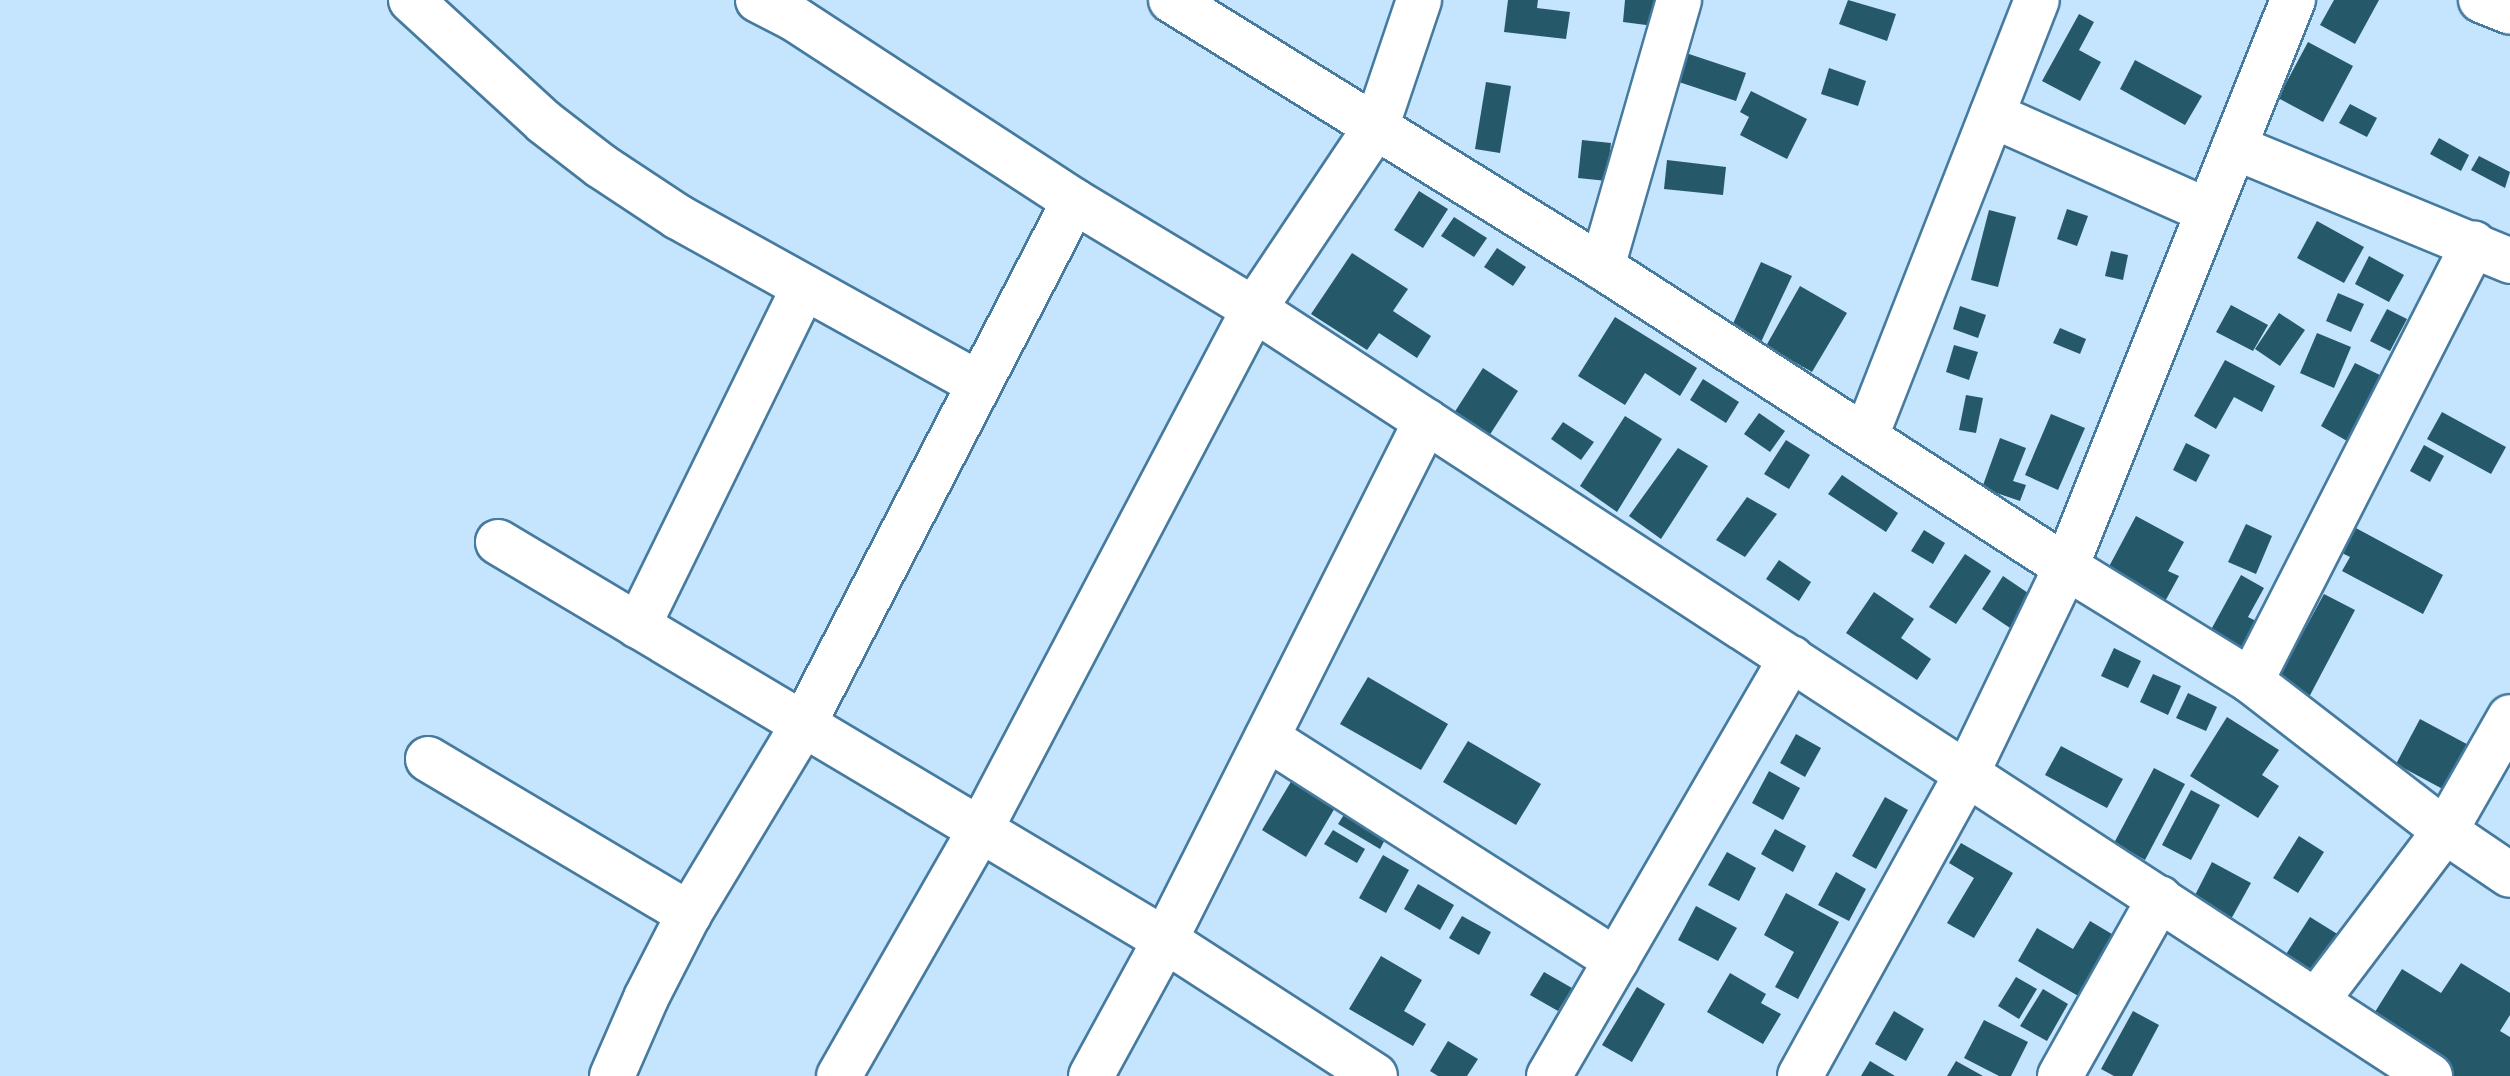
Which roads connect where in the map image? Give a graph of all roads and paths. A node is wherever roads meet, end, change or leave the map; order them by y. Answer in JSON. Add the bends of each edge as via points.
{"nodes":[{"id":1,"x":411,"y":0,"type":"edge"},
{"id":2,"x":758,"y":0,"type":"edge"},
{"id":3,"x":1171,"y":0,"type":"edge"},
{"id":4,"x":1419,"y":0,"type":"edge"},
{"id":5,"x":1679,"y":0,"type":"edge"},
{"id":6,"x":2037,"y":0,"type":"edge"},
{"id":7,"x":2293,"y":0,"type":"edge"},
{"id":8,"x":2481,"y":0,"type":"edge"},
{"id":9,"x":2510,"y":12,"type":"edge"},
{"id":10,"x":1992,"y":115,"type":"junction"},
{"id":11,"x":1377,"y":125,"type":"junction"},
{"id":12,"x":2234,"y":147,"type":"junction"},
{"id":13,"x":1074,"y":201,"type":"junction"},
{"id":14,"x":2208,"y":211,"type":"junction"},
{"id":15,"x":2492,"y":253,"type":"edge"},
{"id":16,"x":1602,"y":267,"type":"junction"},
{"id":17,"x":804,"y":287,"type":"junction"},
{"id":18,"x":1254,"y":309,"type":"junction"},
{"id":19,"x":979,"y":384,"type":"junction"},
{"id":20,"x":1426,"y":421,"type":"junction"},
{"id":21,"x":1866,"y":436,"type":"junction"},
{"id":22,"x":498,"y":542,"type":"dead end"},
{"id":23,"x":2066,"y":567,"type":"junction"},
{"id":24,"x":638,"y":626,"type":"junction"},
{"id":25,"x":1791,"y":658,"type":"junction"},
{"id":26,"x":2251,"y":681,"type":"junction"},
{"id":27,"x":2510,"y":717,"type":"edge"},
{"id":28,"x":803,"y":725,"type":"junction"},
{"id":29,"x":1267,"y":738,"type":"junction"},
{"id":30,"x":428,"y":759,"type":"dead end"},
{"id":31,"x":1967,"y":773,"type":"junction"},
{"id":32,"x":980,"y":830,"type":"junction"},
{"id":33,"x":2445,"y":831,"type":"junction"},
{"id":34,"x":2510,"y":875,"type":"edge"},
{"id":35,"x":2160,"y":898,"type":"junction"},
{"id":36,"x":689,"y":914,"type":"junction"},
{"id":37,"x":1165,"y":940,"type":"junction"},
{"id":38,"x":1616,"y":960,"type":"junction"},
{"id":39,"x":2317,"y":1000,"type":"junction"},
{"id":40,"x":2427,"y":1075,"type":"edge"},
{"id":41,"x":612,"y":1076,"type":"edge"},
{"id":42,"x":839,"y":1076,"type":"edge"},
{"id":43,"x":1091,"y":1076,"type":"edge"},
{"id":44,"x":1375,"y":1076,"type":"edge"},
{"id":45,"x":1549,"y":1076,"type":"edge"},
{"id":46,"x":1800,"y":1076,"type":"edge"},
{"id":47,"x":2060,"y":1076,"type":"edge"}],
"edges":[{"from":1,"to":17,"type":"street","via":[[544,122],[601,166],[678,217]]},
{"from":2,"to":13,"type":"street"},
{"from":3,"to":11,"type":"street"},
{"from":4,"to":11,"type":"street"},
{"from":5,"to":16,"type":"street"},
{"from":6,"to":10,"type":"street"},
{"from":7,"to":12,"type":"street"},
{"from":8,"to":9,"type":"street"},
{"from":10,"to":14,"type":"street"},
{"from":10,"to":21,"type":"street"},
{"from":11,"to":16,"type":"street"},
{"from":11,"to":18,"type":"street"},
{"from":12,"to":14,"type":"street"},
{"from":12,"to":15,"type":"street"},
{"from":13,"to":18,"type":"street"},
{"from":13,"to":19,"type":"street"},
{"from":14,"to":23,"type":"street"},
{"from":15,"to":26,"type":"street"},
{"from":16,"to":21,"type":"street"},
{"from":17,"to":19,"type":"street"},
{"from":17,"to":24,"type":"street"},
{"from":18,"to":20,"type":"street"},
{"from":18,"to":32,"type":"street"},
{"from":19,"to":28,"type":"street"},
{"from":20,"to":25,"type":"street"},
{"from":20,"to":29,"type":"street"},
{"from":21,"to":23,"type":"street"},
{"from":22,"to":24,"type":"street"},
{"from":23,"to":26,"type":"street"},
{"from":23,"to":31,"type":"street"},
{"from":24,"to":28,"type":"street"},
{"from":25,"to":31,"type":"street"},
{"from":25,"to":38,"type":"street"},
{"from":26,"to":33,"type":"street"},
{"from":27,"to":33,"type":"street"},
{"from":28,"to":32,"type":"street"},
{"from":28,"to":36,"type":"street"},
{"from":29,"to":37,"type":"street"},
{"from":29,"to":38,"type":"street"},
{"from":30,"to":36,"type":"street"},
{"from":31,"to":35,"type":"street"},
{"from":31,"to":46,"type":"street"},
{"from":32,"to":37,"type":"street"},
{"from":32,"to":42,"type":"street"},
{"from":33,"to":34,"type":"street"},
{"from":33,"to":39,"type":"street"},
{"from":35,"to":39,"type":"street"},
{"from":35,"to":47,"type":"street"},
{"from":36,"to":41,"type":"street"},
{"from":37,"to":43,"type":"street"},
{"from":37,"to":44,"type":"street"},
{"from":38,"to":45,"type":"street"},
{"from":39,"to":40,"type":"street"}]}
